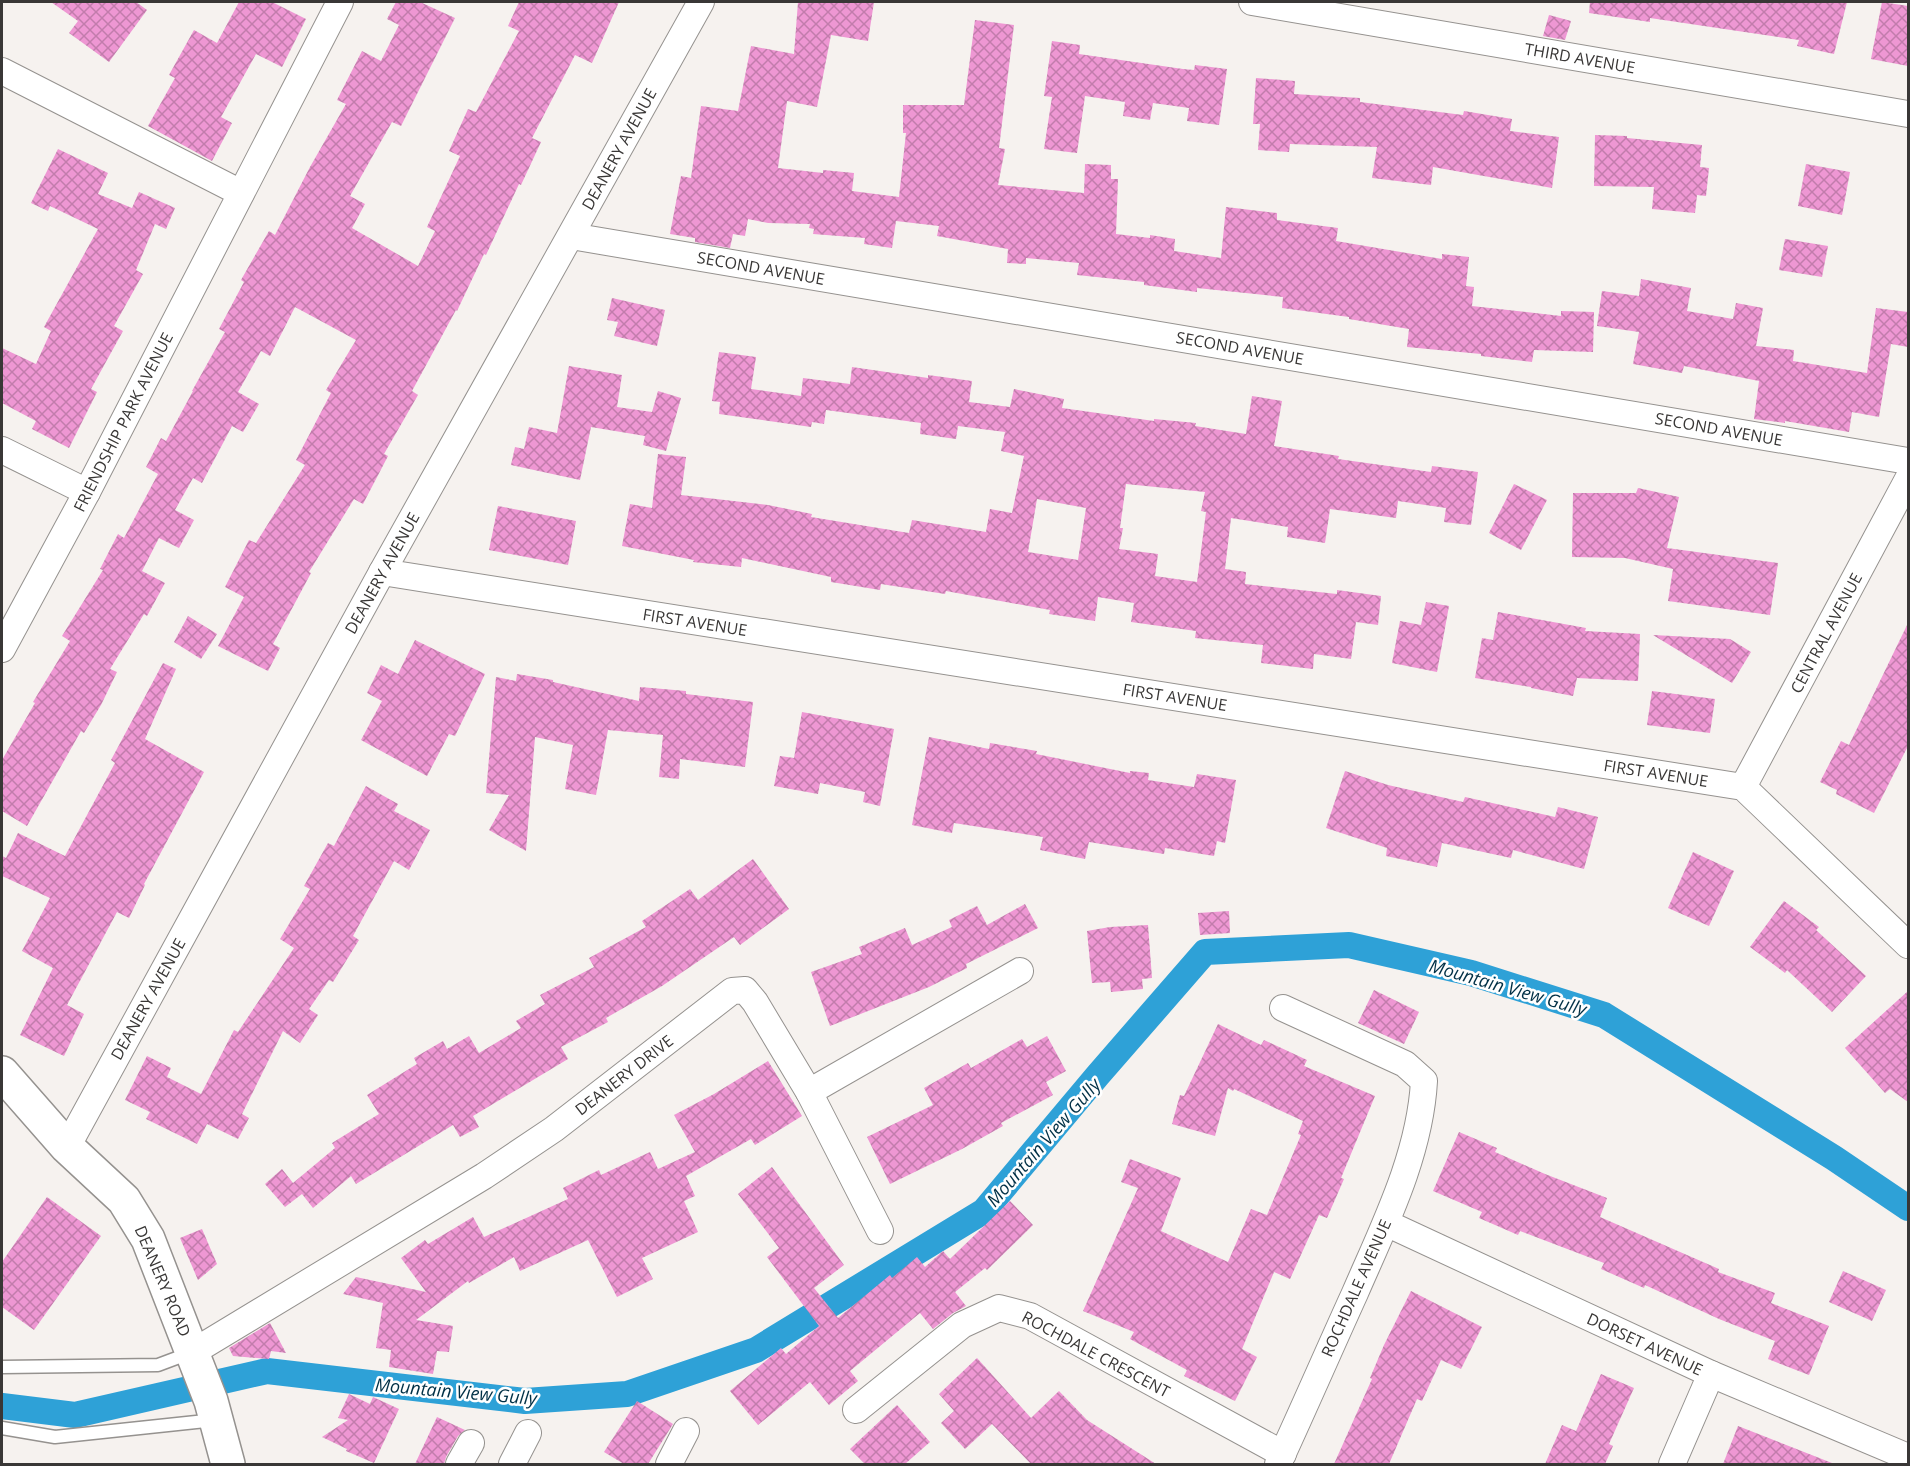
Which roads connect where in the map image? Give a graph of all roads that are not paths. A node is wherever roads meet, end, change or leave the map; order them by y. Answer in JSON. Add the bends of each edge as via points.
{"nodes":[{"id":1,"x":340,"y":2,"type":"edge"},
{"id":2,"x":701,"y":2,"type":"edge"},
{"id":3,"x":1252,"y":2,"type":"edge"},
{"id":4,"x":2,"y":71,"type":"edge"},
{"id":5,"x":1908,"y":114,"type":"edge"},
{"id":6,"x":241,"y":193,"type":"junction"},
{"id":7,"x":571,"y":236,"type":"junction"},
{"id":8,"x":2,"y":450,"type":"edge"},
{"id":9,"x":1908,"y":460,"type":"edge"},
{"id":10,"x":1908,"y":479,"type":"edge"},
{"id":11,"x":87,"y":492,"type":"junction"},
{"id":12,"x":382,"y":573,"type":"junction"},
{"id":13,"x":2,"y":649,"type":"edge"},
{"id":14,"x":1743,"y":787,"type":"junction"},
{"id":15,"x":1908,"y":945,"type":"edge"},
{"id":16,"x":1020,"y":972,"type":"dead end"},
{"id":17,"x":1283,"y":1008,"type":"dead end"},
{"id":18,"x":2,"y":1073,"type":"edge"},
{"id":19,"x":809,"y":1092,"type":"junction"},
{"id":20,"x":68,"y":1147,"type":"junction"},
{"id":21,"x":1386,"y":1223,"type":"junction"},
{"id":22,"x":880,"y":1231,"type":"dead end"},
{"id":23,"x":193,"y":1352,"type":"junction"},
{"id":24,"x":2,"y":1367,"type":"edge"},
{"id":25,"x":1712,"y":1374,"type":"junction"},
{"id":26,"x":211,"y":1402,"type":"junction"},
{"id":27,"x":856,"y":1410,"type":"dead end"},
{"id":28,"x":2,"y":1428,"type":"edge"},
{"id":29,"x":686,"y":1431,"type":"dead end"},
{"id":30,"x":528,"y":1433,"type":"dead end"},
{"id":31,"x":1908,"y":1457,"type":"edge"},
{"id":32,"x":1280,"y":1459,"type":"edge"},
{"id":33,"x":228,"y":1464,"type":"edge"},
{"id":34,"x":512,"y":1464,"type":"edge"},
{"id":35,"x":669,"y":1464,"type":"edge"},
{"id":36,"x":1672,"y":1464,"type":"edge"}],
"edges":[{"from":1,"to":6,"type":"street","name":"FRIENDSHIP PARK AVENUE"},
{"from":2,"to":7,"type":"street","name":"DEANERY AVENUE"},
{"from":3,"to":5,"type":"street","name":"THIRD AVENUE"},
{"from":4,"to":6,"type":"street"},
{"from":6,"to":11,"type":"street","name":"FRIENDSHIP PARK AVENUE"},
{"from":7,"to":9,"type":"street","name":"SECOND AVENUE"},
{"from":7,"to":12,"type":"street","name":"DEANERY AVENUE"},
{"from":8,"to":11,"type":"street"},
{"from":10,"to":14,"type":"street","name":"CENTRAL AVENUE"},
{"from":11,"to":13,"type":"street","name":"FRIENDSHIP PARK AVENUE"},
{"from":12,"to":14,"type":"street","name":"FIRST AVENUE"},
{"from":12,"to":20,"type":"street","name":"DEANERY AVENUE"},
{"from":14,"to":15,"type":"street"},
{"from":16,"to":19,"type":"street"},
{"from":17,"to":21,"type":"street","name":"ROCHDALE AVENUE","via":[[1405,1064],[1424,1081],[1423,1108]]},
{"from":18,"to":20,"type":"street","name":"DEANERY ROAD"},
{"from":19,"to":22,"type":"street"},
{"from":19,"to":23,"type":"street","name":"DEANERY DRIVE","via":[[755,1002],[745,990],[732,991],[554,1129],[484,1176]]},
{"from":20,"to":23,"type":"street","name":"DEANERY ROAD","via":[[124,1200],[142,1229]]},
{"from":21,"to":25,"type":"street","name":"DORSET AVENUE"},
{"from":21,"to":32,"type":"street","name":"ROCHDALE AVENUE"},
{"from":23,"to":24,"type":"lane","via":[[158,1365]]},
{"from":23,"to":26,"type":"street","name":"DEANERY ROAD"},
{"from":25,"to":31,"type":"street","name":"DORSET AVENUE"},
{"from":25,"to":36,"type":"street"},
{"from":26,"to":28,"type":"lane","via":[[55,1437]]},
{"from":26,"to":33,"type":"street","name":"DEANERY ROAD"},
{"from":27,"to":32,"type":"street","name":"ROCHDALE CRESCENT","via":[[962,1325],[999,1308],[1030,1316]]},
{"from":29,"to":35,"type":"street"},
{"from":30,"to":34,"type":"street"}]}
